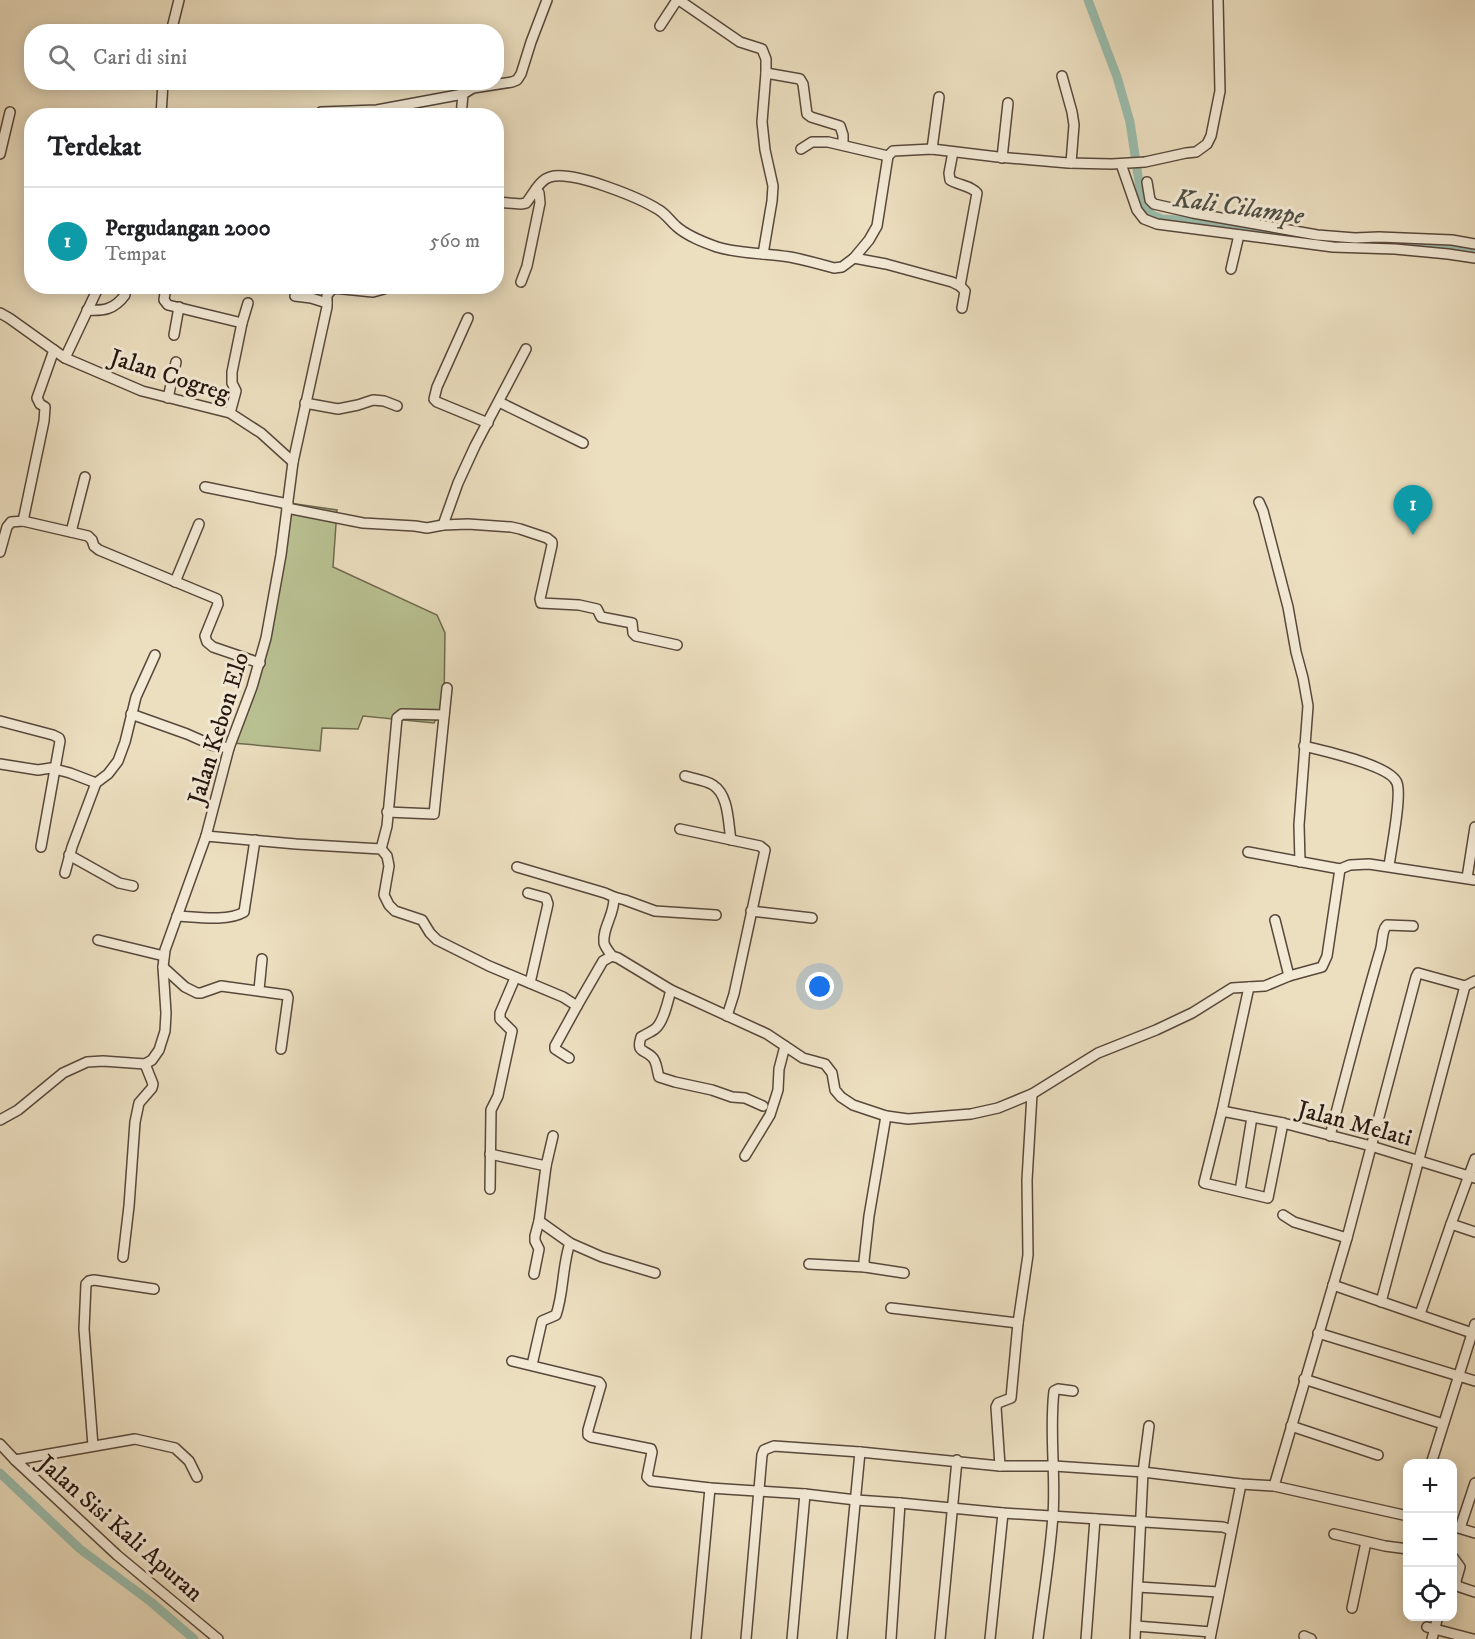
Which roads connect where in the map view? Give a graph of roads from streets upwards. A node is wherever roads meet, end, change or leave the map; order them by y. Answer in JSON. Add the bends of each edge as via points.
{"nodes":[{"id":1,"x":179,"y":0,"type":"edge"},
{"id":2,"x":547,"y":0,"type":"edge"},
{"id":3,"x":678,"y":0,"type":"edge"},
{"id":4,"x":1218,"y":0,"type":"edge"},
{"id":5,"x":173,"y":24,"type":"edge"},
{"id":6,"x":660,"y":26,"type":"dead end"},
{"id":7,"x":766,"y":73,"type":"junction"},
{"id":8,"x":1062,"y":76,"type":"dead end"},
{"id":9,"x":504,"y":83,"type":"edge"},
{"id":10,"x":163,"y":90,"type":"edge"},
{"id":11,"x":470,"y":90,"type":"edge"},
{"id":12,"x":463,"y":94,"type":"junction"},
{"id":13,"x":939,"y":97,"type":"dead end"},
{"id":14,"x":1008,"y":103,"type":"dead end"},
{"id":15,"x":161,"y":108,"type":"edge"},
{"id":16,"x":387,"y":108,"type":"edge"},
{"id":17,"x":462,"y":108,"type":"edge"},
{"id":18,"x":10,"y":112,"type":"dead end"},
{"id":19,"x":843,"y":144,"type":"junction"},
{"id":20,"x":801,"y":149,"type":"dead end"},
{"id":21,"x":932,"y":149,"type":"junction"},
{"id":22,"x":954,"y":152,"type":"junction"},
{"id":23,"x":0,"y":154,"type":"edge"},
{"id":24,"x":888,"y":156,"type":"junction"},
{"id":25,"x":1002,"y":158,"type":"junction"},
{"id":26,"x":1071,"y":163,"type":"junction"},
{"id":27,"x":1125,"y":164,"type":"junction"},
{"id":28,"x":1147,"y":182,"type":"dead end"},
{"id":29,"x":536,"y":189,"type":"junction"},
{"id":30,"x":504,"y":203,"type":"edge"},
{"id":31,"x":1239,"y":235,"type":"junction"},
{"id":32,"x":1334,"y":242,"type":"junction"},
{"id":33,"x":1379,"y":243,"type":"junction"},
{"id":34,"x":1475,"y":244,"type":"edge"},
{"id":35,"x":763,"y":254,"type":"junction"},
{"id":36,"x":854,"y":258,"type":"junction"},
{"id":37,"x":1475,"y":258,"type":"edge"},
{"id":38,"x":1232,"y":269,"type":"dead end"},
{"id":39,"x":521,"y":282,"type":"dead end"},
{"id":40,"x":960,"y":286,"type":"junction"},
{"id":41,"x":95,"y":294,"type":"edge"},
{"id":42,"x":165,"y":294,"type":"edge"},
{"id":43,"x":328,"y":294,"type":"edge"},
{"id":44,"x":124,"y":296,"type":"dead end"},
{"id":45,"x":296,"y":296,"type":"dead end"},
{"id":46,"x":248,"y":303,"type":"dead end"},
{"id":47,"x":327,"y":303,"type":"junction"},
{"id":48,"x":179,"y":308,"type":"junction"},
{"id":49,"x":962,"y":308,"type":"dead end"},
{"id":50,"x":87,"y":310,"type":"junction"},
{"id":51,"x":0,"y":313,"type":"edge"},
{"id":52,"x":468,"y":318,"type":"dead end"},
{"id":53,"x":242,"y":323,"type":"junction"},
{"id":54,"x":174,"y":335,"type":"dead end"},
{"id":55,"x":526,"y":349,"type":"dead end"},
{"id":56,"x":54,"y":350,"type":"junction"},
{"id":57,"x":65,"y":358,"type":"junction"},
{"id":58,"x":176,"y":362,"type":"dead end"},
{"id":59,"x":168,"y":398,"type":"junction"},
{"id":60,"x":499,"y":402,"type":"junction"},
{"id":61,"x":305,"y":403,"type":"junction"},
{"id":62,"x":397,"y":406,"type":"dead end"},
{"id":63,"x":230,"y":414,"type":"junction"},
{"id":64,"x":488,"y":423,"type":"junction"},
{"id":65,"x":583,"y":443,"type":"dead end"},
{"id":66,"x":293,"y":462,"type":"junction"},
{"id":67,"x":85,"y":477,"type":"dead end"},
{"id":68,"x":205,"y":487,"type":"dead end"},
{"id":69,"x":1259,"y":502,"type":"dead end"},
{"id":70,"x":287,"y":506,"type":"junction"},
{"id":71,"x":23,"y":521,"type":"junction"},
{"id":72,"x":199,"y":524,"type":"dead end"},
{"id":73,"x":443,"y":525,"type":"junction"},
{"id":74,"x":71,"y":532,"type":"junction"},
{"id":75,"x":0,"y":552,"type":"edge"},
{"id":76,"x":175,"y":582,"type":"junction"},
{"id":77,"x":677,"y":645,"type":"dead end"},
{"id":78,"x":155,"y":655,"type":"dead end"},
{"id":79,"x":260,"y":663,"type":"junction"},
{"id":80,"x":447,"y":688,"type":"dead end"},
{"id":81,"x":131,"y":714,"type":"junction"},
{"id":82,"x":444,"y":715,"type":"junction"},
{"id":83,"x":0,"y":721,"type":"edge"},
{"id":84,"x":1304,"y":746,"type":"junction"},
{"id":85,"x":229,"y":748,"type":"junction"},
{"id":86,"x":0,"y":764,"type":"edge"},
{"id":87,"x":54,"y":769,"type":"junction"},
{"id":88,"x":685,"y":776,"type":"dead end"},
{"id":89,"x":96,"y":783,"type":"junction"},
{"id":90,"x":387,"y":812,"type":"junction"},
{"id":91,"x":1475,"y":827,"type":"edge"},
{"id":92,"x":680,"y":829,"type":"dead end"},
{"id":93,"x":206,"y":836,"type":"junction"},
{"id":94,"x":255,"y":840,"type":"junction"},
{"id":95,"x":731,"y":840,"type":"junction"},
{"id":96,"x":41,"y":847,"type":"dead end"},
{"id":97,"x":381,"y":849,"type":"junction"},
{"id":98,"x":1248,"y":852,"type":"dead end"},
{"id":99,"x":69,"y":855,"type":"junction"},
{"id":100,"x":1300,"y":862,"type":"junction"},
{"id":101,"x":517,"y":867,"type":"dead end"},
{"id":102,"x":1389,"y":867,"type":"junction"},
{"id":103,"x":1340,"y":869,"type":"junction"},
{"id":104,"x":65,"y":873,"type":"dead end"},
{"id":105,"x":1471,"y":879,"type":"edge"},
{"id":106,"x":133,"y":886,"type":"dead end"},
{"id":107,"x":528,"y":892,"type":"dead end"},
{"id":108,"x":614,"y":897,"type":"junction"},
{"id":109,"x":751,"y":911,"type":"junction"},
{"id":110,"x":716,"y":915,"type":"dead end"},
{"id":111,"x":177,"y":916,"type":"junction"},
{"id":112,"x":812,"y":918,"type":"dead end"},
{"id":113,"x":1275,"y":920,"type":"dead end"},
{"id":114,"x":1413,"y":926,"type":"dead end"},
{"id":115,"x":98,"y":940,"type":"dead end"},
{"id":116,"x":164,"y":956,"type":"junction"},
{"id":117,"x":612,"y":956,"type":"junction"},
{"id":118,"x":262,"y":959,"type":"dead end"},
{"id":119,"x":163,"y":967,"type":"junction"},
{"id":120,"x":1290,"y":976,"type":"junction"},
{"id":121,"x":515,"y":978,"type":"junction"},
{"id":122,"x":1475,"y":981,"type":"edge"},
{"id":123,"x":530,"y":983,"type":"junction"},
{"id":124,"x":1465,"y":986,"type":"junction"},
{"id":125,"x":1249,"y":987,"type":"junction"},
{"id":126,"x":259,"y":990,"type":"junction"},
{"id":127,"x":671,"y":990,"type":"junction"},
{"id":128,"x":577,"y":1006,"type":"junction"},
{"id":129,"x":727,"y":1016,"type":"junction"},
{"id":130,"x":785,"y":1046,"type":"junction"},
{"id":131,"x":281,"y":1048,"type":"dead end"},
{"id":132,"x":568,"y":1058,"type":"dead end"},
{"id":133,"x":145,"y":1064,"type":"junction"},
{"id":134,"x":1032,"y":1094,"type":"junction"},
{"id":135,"x":763,"y":1106,"type":"dead end"},
{"id":136,"x":1222,"y":1110,"type":"junction"},
{"id":137,"x":886,"y":1116,"type":"junction"},
{"id":138,"x":1252,"y":1117,"type":"junction"},
{"id":139,"x":0,"y":1119,"type":"edge"},
{"id":140,"x":1283,"y":1123,"type":"junction"},
{"id":141,"x":553,"y":1136,"type":"dead end"},
{"id":142,"x":1330,"y":1136,"type":"junction"},
{"id":143,"x":1371,"y":1146,"type":"junction"},
{"id":144,"x":490,"y":1154,"type":"junction"},
{"id":145,"x":746,"y":1156,"type":"dead end"},
{"id":146,"x":1475,"y":1159,"type":"edge"},
{"id":147,"x":1419,"y":1161,"type":"junction"},
{"id":148,"x":546,"y":1167,"type":"junction"},
{"id":149,"x":1472,"y":1177,"type":"edge"},
{"id":150,"x":490,"y":1189,"type":"dead end"},
{"id":151,"x":1240,"y":1191,"type":"junction"},
{"id":152,"x":1283,"y":1215,"type":"dead end"},
{"id":153,"x":539,"y":1221,"type":"junction"},
{"id":154,"x":1451,"y":1224,"type":"junction"},
{"id":155,"x":1475,"y":1232,"type":"edge"},
{"id":156,"x":1347,"y":1238,"type":"junction"},
{"id":157,"x":570,"y":1243,"type":"junction"},
{"id":158,"x":123,"y":1257,"type":"dead end"},
{"id":159,"x":809,"y":1264,"type":"dead end"},
{"id":160,"x":865,"y":1267,"type":"junction"},
{"id":161,"x":655,"y":1273,"type":"dead end"},
{"id":162,"x":904,"y":1273,"type":"dead end"},
{"id":163,"x":534,"y":1274,"type":"dead end"},
{"id":164,"x":1333,"y":1285,"type":"junction"},
{"id":165,"x":154,"y":1289,"type":"dead end"},
{"id":166,"x":1381,"y":1302,"type":"junction"},
{"id":167,"x":891,"y":1308,"type":"dead end"},
{"id":168,"x":1420,"y":1314,"type":"junction"},
{"id":169,"x":1018,"y":1323,"type":"junction"},
{"id":170,"x":1474,"y":1328,"type":"edge"},
{"id":171,"x":1318,"y":1334,"type":"junction"},
{"id":172,"x":512,"y":1361,"type":"dead end"},
{"id":173,"x":532,"y":1365,"type":"junction"},
{"id":174,"x":1457,"y":1377,"type":"junction"},
{"id":175,"x":1304,"y":1379,"type":"junction"},
{"id":176,"x":1475,"y":1382,"type":"edge"},
{"id":177,"x":1073,"y":1391,"type":"dead end"},
{"id":178,"x":1443,"y":1424,"type":"junction"},
{"id":179,"x":1149,"y":1426,"type":"dead end"},
{"id":180,"x":1291,"y":1426,"type":"junction"},
{"id":181,"x":0,"y":1444,"type":"edge"},
{"id":182,"x":93,"y":1446,"type":"junction"},
{"id":183,"x":861,"y":1452,"type":"junction"},
{"id":184,"x":1378,"y":1455,"type":"dead end"},
{"id":185,"x":1432,"y":1459,"type":"edge"},
{"id":186,"x":15,"y":1460,"type":"junction"},
{"id":187,"x":957,"y":1460,"type":"junction"},
{"id":188,"x":1000,"y":1466,"type":"junction"},
{"id":189,"x":1054,"y":1466,"type":"junction"},
{"id":190,"x":1143,"y":1472,"type":"junction"},
{"id":191,"x":197,"y":1477,"type":"dead end"},
{"id":192,"x":1475,"y":1482,"type":"edge"},
{"id":193,"x":1241,"y":1484,"type":"junction"},
{"id":194,"x":1274,"y":1486,"type":"junction"},
{"id":195,"x":710,"y":1488,"type":"junction"},
{"id":196,"x":758,"y":1492,"type":"junction"},
{"id":197,"x":805,"y":1494,"type":"junction"},
{"id":198,"x":856,"y":1500,"type":"junction"},
{"id":199,"x":900,"y":1503,"type":"junction"},
{"id":200,"x":953,"y":1509,"type":"junction"},
{"id":201,"x":1003,"y":1513,"type":"junction"},
{"id":202,"x":1053,"y":1515,"type":"junction"},
{"id":203,"x":1403,"y":1515,"type":"edge"},
{"id":204,"x":1095,"y":1519,"type":"junction"},
{"id":205,"x":1141,"y":1522,"type":"junction"},
{"id":206,"x":1457,"y":1525,"type":"edge"},
{"id":207,"x":1457,"y":1527,"type":"edge"},
{"id":208,"x":1231,"y":1530,"type":"junction"},
{"id":209,"x":1475,"y":1533,"type":"edge"},
{"id":210,"x":1334,"y":1534,"type":"dead end"},
{"id":211,"x":1366,"y":1542,"type":"junction"},
{"id":212,"x":1403,"y":1548,"type":"edge"},
{"id":213,"x":1457,"y":1563,"type":"edge"},
{"id":214,"x":1138,"y":1587,"type":"junction"},
{"id":215,"x":1219,"y":1592,"type":"junction"},
{"id":216,"x":1475,"y":1592,"type":"edge"},
{"id":217,"x":1352,"y":1608,"type":"dead end"},
{"id":218,"x":1435,"y":1621,"type":"edge"},
{"id":219,"x":1136,"y":1626,"type":"junction"},
{"id":220,"x":1431,"y":1628,"type":"junction"},
{"id":221,"x":1210,"y":1636,"type":"edge"},
{"id":222,"x":218,"y":1639,"type":"edge"},
{"id":223,"x":696,"y":1639,"type":"edge"},
{"id":224,"x":746,"y":1639,"type":"edge"},
{"id":225,"x":792,"y":1639,"type":"edge"},
{"id":226,"x":842,"y":1639,"type":"edge"},
{"id":227,"x":891,"y":1639,"type":"edge"},
{"id":228,"x":940,"y":1639,"type":"edge"},
{"id":229,"x":990,"y":1639,"type":"edge"},
{"id":230,"x":1038,"y":1639,"type":"edge"},
{"id":231,"x":1086,"y":1639,"type":"edge"},
{"id":232,"x":1135,"y":1639,"type":"edge"},
{"id":233,"x":1432,"y":1639,"type":"edge"},
{"id":234,"x":1473,"y":1639,"type":"edge"}],
"edges":[{"from":1,"to":5,"type":"street"},
{"from":2,"to":9,"type":"street","via":[[524,67],[517,80]]},
{"from":3,"to":6,"type":"street"},
{"from":3,"to":7,"type":"street","via":[[740,42],[762,49]]},
{"from":4,"to":27,"type":"street","via":[[1220,91],[1207,144],[1196,152]]},
{"from":7,"to":19,"type":"street","via":[[800,79],[807,114],[840,126]]},
{"from":7,"to":35,"type":"street","via":[[762,122],[773,186]]},
{"from":8,"to":26,"type":"street","via":[[1074,125]]},
{"from":10,"to":15,"type":"street"},
{"from":11,"to":12,"type":"street"},
{"from":12,"to":16,"type":"street"},
{"from":12,"to":17,"type":"street"},
{"from":13,"to":21,"type":"street"},
{"from":14,"to":25,"type":"street"},
{"from":18,"to":23,"type":"street"},
{"from":19,"to":20,"type":"street","via":[[812,142]]},
{"from":19,"to":24,"type":"street"},
{"from":21,"to":22,"type":"street"},
{"from":21,"to":24,"type":"street","via":[[893,151]]},
{"from":22,"to":25,"type":"street"},
{"from":22,"to":40,"type":"street","via":[[950,180],[977,192]]},
{"from":24,"to":36,"type":"street","via":[[877,226]]},
{"from":25,"to":26,"type":"street"},
{"from":26,"to":27,"type":"street"},
{"from":27,"to":31,"type":"street","via":[[1137,210],[1144,219]]},
{"from":28,"to":32,"type":"street","via":[[1150,200],[1159,206],[1317,235]]},
{"from":29,"to":30,"type":"street","via":[[526,203]]},
{"from":29,"to":35,"type":"street","via":[[551,176],[591,181],[661,211],[678,228],[701,241],[734,252]]},
{"from":29,"to":39,"type":"street","via":[[540,203]]},
{"from":31,"to":32,"type":"street"},
{"from":31,"to":38,"type":"street"},
{"from":32,"to":33,"type":"street"},
{"from":33,"to":34,"type":"street","via":[[1452,240]]},
{"from":33,"to":37,"type":"street"},
{"from":35,"to":36,"type":"street","via":[[834,268]]},
{"from":36,"to":40,"type":"street","via":[[901,267]]},
{"from":40,"to":49,"type":"street","via":[[965,291]]},
{"from":41,"to":50,"type":"street"},
{"from":42,"to":48,"type":"street","via":[[164,302]]},
{"from":43,"to":47,"type":"street"},
{"from":44,"to":50,"type":"street","via":[[105,311]]},
{"from":45,"to":47,"type":"street"},
{"from":46,"to":53,"type":"street"},
{"from":47,"to":61,"type":"street","name":"Jalan Kebon Elo"},
{"from":48,"to":53,"type":"street"},
{"from":48,"to":54,"type":"street"},
{"from":50,"to":57,"type":"street"},
{"from":51,"to":56,"type":"street","name":"Jalan Cogreg"},
{"from":52,"to":64,"type":"street","via":[[434,399]]},
{"from":53,"to":63,"type":"street","via":[[232,372],[236,391]]},
{"from":55,"to":60,"type":"street"},
{"from":56,"to":57,"type":"street","name":"Jalan Cogreg"},
{"from":56,"to":71,"type":"street","via":[[37,398],[45,407],[44,421]]},
{"from":57,"to":59,"type":"street","name":"Jalan Cogreg","via":[[142,392]]},
{"from":58,"to":59,"type":"street"},
{"from":59,"to":63,"type":"street","name":"Jalan Cogreg"},
{"from":60,"to":64,"type":"street"},
{"from":60,"to":65,"type":"street"},
{"from":61,"to":62,"type":"street","via":[[338,408],[373,400]]},
{"from":61,"to":66,"type":"street","name":"Jalan Kebon Elo"},
{"from":63,"to":66,"type":"street","name":"Jalan Cogreg","via":[[261,433]]},
{"from":64,"to":73,"type":"street","via":[[458,483]]},
{"from":66,"to":70,"type":"street","name":"Jalan Kebon Elo"},
{"from":67,"to":74,"type":"street"},
{"from":68,"to":70,"type":"street"},
{"from":69,"to":84,"type":"street","via":[[1282,579],[1303,678],[1308,706]]},
{"from":70,"to":73,"type":"street","via":[[363,523],[428,528]]},
{"from":70,"to":79,"type":"street","name":"Jalan Kebon Elo"},
{"from":71,"to":74,"type":"street"},
{"from":71,"to":75,"type":"street","via":[[11,522]]},
{"from":72,"to":76,"type":"street"},
{"from":73,"to":77,"type":"street","via":[[511,527],[548,538],[552,545],[542,603],[597,609],[601,616],[632,623],[636,636]]},
{"from":74,"to":76,"type":"street","via":[[88,536],[99,550]]},
{"from":76,"to":79,"type":"street","via":[[218,602],[205,636],[207,642]]},
{"from":78,"to":81,"type":"street"},
{"from":79,"to":85,"type":"street","name":"Jalan Kebon Elo"},
{"from":80,"to":82,"type":"street"},
{"from":81,"to":85,"type":"street"},
{"from":81,"to":89,"type":"street","via":[[118,761]]},
{"from":82,"to":90,"type":"street","via":[[402,714],[397,718]]},
{"from":82,"to":90,"type":"street","via":[[434,814]]},
{"from":83,"to":87,"type":"street","via":[[59,738],[61,745]]},
{"from":84,"to":100,"type":"street"},
{"from":84,"to":102,"type":"street","via":[[1367,764],[1395,779],[1399,792]]},
{"from":85,"to":93,"type":"street","name":"Jalan Kebon Elo"},
{"from":86,"to":87,"type":"street"},
{"from":87,"to":89,"type":"street"},
{"from":87,"to":96,"type":"street"},
{"from":88,"to":95,"type":"street","via":[[719,790]]},
{"from":89,"to":99,"type":"street"},
{"from":90,"to":97,"type":"street"},
{"from":91,"to":105,"type":"street"},
{"from":92,"to":95,"type":"street"},
{"from":93,"to":94,"type":"street"},
{"from":93,"to":111,"type":"street","name":"Jalan Kebon Elo"},
{"from":94,"to":97,"type":"street"},
{"from":94,"to":111,"type":"street","via":[[244,912],[214,918]]},
{"from":95,"to":109,"type":"street","via":[[765,850]]},
{"from":97,"to":121,"type":"street","via":[[388,866],[384,895],[395,911],[422,920],[437,940]]},
{"from":98,"to":100,"type":"street"},
{"from":99,"to":104,"type":"street"},
{"from":99,"to":106,"type":"street","via":[[119,883]]},
{"from":100,"to":103,"type":"street"},
{"from":101,"to":108,"type":"street"},
{"from":102,"to":103,"type":"street","via":[[1360,864]]},
{"from":102,"to":105,"type":"street"},
{"from":103,"to":120,"type":"street","via":[[1325,962],[1322,967]]},
{"from":107,"to":123,"type":"street","via":[[546,898],[548,904]]},
{"from":108,"to":110,"type":"street","via":[[656,911]]},
{"from":108,"to":117,"type":"street","via":[[604,945]]},
{"from":109,"to":112,"type":"street"},
{"from":109,"to":129,"type":"street"},
{"from":111,"to":116,"type":"street","name":"Jalan Kebon Elo"},
{"from":113,"to":120,"type":"street"},
{"from":114,"to":142,"type":"street","via":[[1387,925],[1383,929],[1381,949]]},
{"from":115,"to":116,"type":"street"},
{"from":116,"to":119,"type":"street","name":"Jalan Kebon Elo"},
{"from":117,"to":127,"type":"street"},
{"from":117,"to":128,"type":"street","via":[[603,961]]},
{"from":118,"to":126,"type":"street"},
{"from":119,"to":126,"type":"street","via":[[197,993],[221,986]]},
{"from":119,"to":133,"type":"street","name":"Jalan Kebon Elo","via":[[165,1031],[152,1060]]},
{"from":120,"to":125,"type":"street","via":[[1265,986]]},
{"from":121,"to":123,"type":"street"},
{"from":121,"to":144,"type":"street","via":[[500,1012],[500,1019],[512,1031],[498,1096],[491,1110]]},
{"from":122,"to":124,"type":"street"},
{"from":123,"to":128,"type":"street"},
{"from":124,"to":143,"type":"street","via":[[1418,973]]},
{"from":124,"to":147,"type":"street"},
{"from":125,"to":134,"type":"street","via":[[1232,988],[1156,1030],[1098,1053]]},
{"from":125,"to":136,"type":"street"},
{"from":126,"to":131,"type":"street","via":[[288,996]]},
{"from":127,"to":129,"type":"street"},
{"from":127,"to":135,"type":"street","via":[[659,1024],[639,1043],[643,1052],[652,1056],[659,1077],[746,1098]]},
{"from":128,"to":132,"type":"street","via":[[555,1046]]},
{"from":129,"to":130,"type":"street"},
{"from":130,"to":137,"type":"street","via":[[803,1058],[825,1065],[832,1073],[836,1090],[852,1105]]},
{"from":130,"to":145,"type":"street","via":[[770,1115]]},
{"from":133,"to":139,"type":"street","via":[[87,1062],[63,1073],[18,1110]]},
{"from":133,"to":158,"type":"street","via":[[153,1084],[139,1103],[135,1122]]},
{"from":134,"to":137,"type":"street","via":[[971,1114],[908,1119]]},
{"from":134,"to":169,"type":"street","via":[[1028,1255]]},
{"from":136,"to":138,"type":"street","name":"Jalan Melati"},
{"from":136,"to":151,"type":"street","via":[[1204,1184]]},
{"from":137,"to":160,"type":"street","via":[[869,1216]]},
{"from":138,"to":140,"type":"street","name":"Jalan Melati"},
{"from":138,"to":151,"type":"street"},
{"from":140,"to":142,"type":"street","name":"Jalan Melati"},
{"from":140,"to":151,"type":"street","via":[[1268,1198]]},
{"from":141,"to":148,"type":"street"},
{"from":142,"to":143,"type":"street","name":"Jalan Melati"},
{"from":143,"to":147,"type":"street","name":"Jalan Melati"},
{"from":143,"to":156,"type":"street"},
{"from":144,"to":148,"type":"street"},
{"from":144,"to":150,"type":"street"},
{"from":146,"to":149,"type":"street"},
{"from":147,"to":149,"type":"street","name":"Jalan Melati"},
{"from":147,"to":166,"type":"street"},
{"from":148,"to":153,"type":"street"},
{"from":149,"to":154,"type":"street"},
{"from":152,"to":156,"type":"street"},
{"from":153,"to":157,"type":"street"},
{"from":153,"to":163,"type":"street"},
{"from":154,"to":155,"type":"street"},
{"from":154,"to":168,"type":"street"},
{"from":156,"to":164,"type":"street"},
{"from":157,"to":161,"type":"street"},
{"from":157,"to":173,"type":"street","via":[[559,1306],[556,1315],[542,1321]]},
{"from":159,"to":160,"type":"street"},
{"from":160,"to":162,"type":"street"},
{"from":164,"to":166,"type":"street"},
{"from":164,"to":171,"type":"street"},
{"from":165,"to":182,"type":"street","via":[[94,1280],[86,1284],[84,1329]]},
{"from":166,"to":168,"type":"street"},
{"from":167,"to":169,"type":"street"},
{"from":168,"to":170,"type":"street"},
{"from":169,"to":188,"type":"street","via":[[1011,1398],[996,1407]]},
{"from":170,"to":174,"type":"street"},
{"from":171,"to":174,"type":"street"},
{"from":171,"to":175,"type":"street"},
{"from":172,"to":173,"type":"street"},
{"from":173,"to":195,"type":"street","via":[[599,1382],[588,1435],[651,1449],[649,1481]]},
{"from":174,"to":176,"type":"street"},
{"from":174,"to":178,"type":"street"},
{"from":175,"to":178,"type":"street"},
{"from":175,"to":180,"type":"street"},
{"from":177,"to":189,"type":"street","via":[[1054,1391]]},
{"from":178,"to":185,"type":"street"},
{"from":179,"to":190,"type":"street"},
{"from":180,"to":184,"type":"street"},
{"from":180,"to":194,"type":"street"},
{"from":181,"to":186,"type":"street","name":"Jalan Sisi Kali Apuran"},
{"from":182,"to":186,"type":"street"},
{"from":182,"to":191,"type":"street","via":[[135,1439],[175,1448],[189,1461]]},
{"from":183,"to":187,"type":"street"},
{"from":183,"to":196,"type":"street","via":[[768,1447],[762,1455]]},
{"from":183,"to":198,"type":"street"},
{"from":186,"to":222,"type":"street","name":"Jalan Sisi Kali Apuran","via":[[117,1555]]},
{"from":187,"to":188,"type":"street"},
{"from":187,"to":200,"type":"street"},
{"from":188,"to":189,"type":"street"},
{"from":189,"to":190,"type":"street"},
{"from":189,"to":202,"type":"street"},
{"from":190,"to":193,"type":"street"},
{"from":190,"to":205,"type":"street"},
{"from":192,"to":206,"type":"street"},
{"from":193,"to":194,"type":"street"},
{"from":193,"to":208,"type":"street"},
{"from":194,"to":203,"type":"street"},
{"from":195,"to":196,"type":"street"},
{"from":195,"to":223,"type":"street"},
{"from":196,"to":197,"type":"street"},
{"from":196,"to":224,"type":"street"},
{"from":197,"to":198,"type":"street"},
{"from":197,"to":225,"type":"street"},
{"from":198,"to":199,"type":"street"},
{"from":198,"to":226,"type":"street"},
{"from":199,"to":200,"type":"street"},
{"from":199,"to":227,"type":"street"},
{"from":200,"to":201,"type":"street"},
{"from":200,"to":228,"type":"street"},
{"from":201,"to":202,"type":"street"},
{"from":201,"to":229,"type":"street"},
{"from":202,"to":204,"type":"street"},
{"from":202,"to":230,"type":"street"},
{"from":204,"to":205,"type":"street"},
{"from":204,"to":231,"type":"street"},
{"from":205,"to":208,"type":"street"},
{"from":205,"to":214,"type":"street"},
{"from":207,"to":209,"type":"street"},
{"from":208,"to":215,"type":"street"},
{"from":210,"to":211,"type":"street"},
{"from":211,"to":212,"type":"street"},
{"from":211,"to":217,"type":"street"},
{"from":213,"to":216,"type":"street","via":[[1457,1586]]},
{"from":214,"to":215,"type":"street"},
{"from":214,"to":219,"type":"street"},
{"from":215,"to":221,"type":"street"},
{"from":218,"to":220,"type":"street"},
{"from":219,"to":221,"type":"street"},
{"from":219,"to":232,"type":"street"},
{"from":220,"to":233,"type":"street"},
{"from":220,"to":234,"type":"street"}]}
